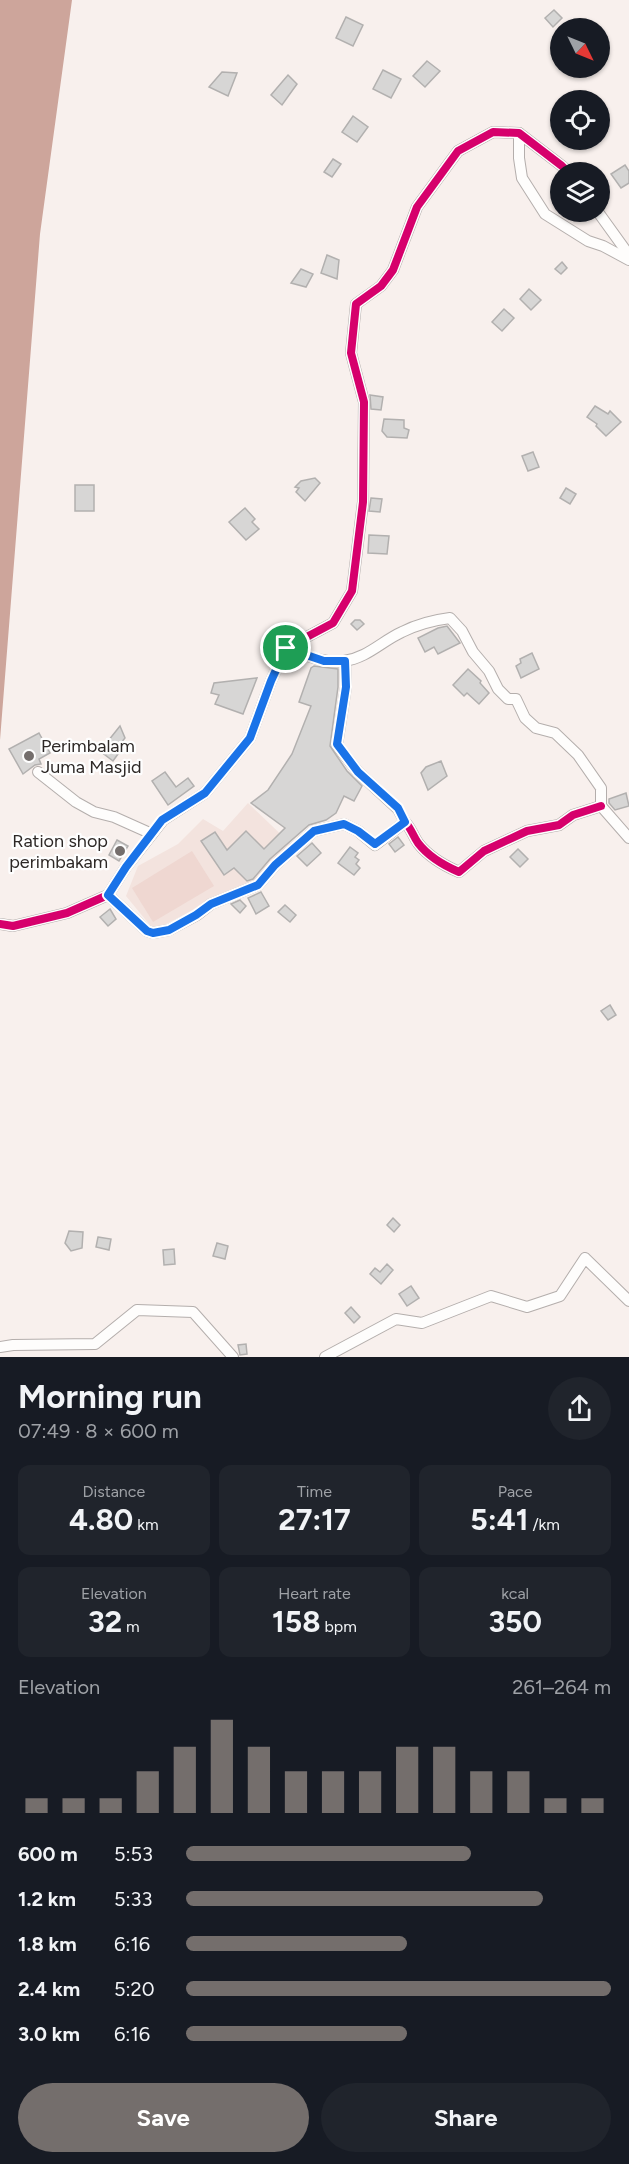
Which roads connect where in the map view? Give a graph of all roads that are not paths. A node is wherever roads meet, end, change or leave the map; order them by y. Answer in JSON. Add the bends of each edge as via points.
{"nodes":[{"id":1,"x":519,"y":133,"type":"junction"},
{"id":2,"x":557,"y":162,"type":"edge"},
{"id":3,"x":605,"y":222,"type":"edge"},
{"id":4,"x":629,"y":255,"type":"edge"},
{"id":5,"x":629,"y":260,"type":"edge"},
{"id":6,"x":286,"y":648,"type":"junction"},
{"id":7,"x":345,"y":661,"type":"junction"},
{"id":8,"x":38,"y":772,"type":"dead end"},
{"id":9,"x":601,"y":806,"type":"junction"},
{"id":10,"x":405,"y":822,"type":"junction"},
{"id":11,"x":152,"y":834,"type":"junction"},
{"id":12,"x":629,"y":838,"type":"edge"},
{"id":13,"x":108,"y":895,"type":"junction"},
{"id":14,"x":0,"y":924,"type":"edge"},
{"id":15,"x":629,"y":1301,"type":"edge"},
{"id":16,"x":0,"y":1347,"type":"edge"},
{"id":17,"x":233,"y":1357,"type":"edge"},
{"id":18,"x":325,"y":1357,"type":"edge"}],
"edges":[{"from":1,"to":2,"type":"street"},
{"from":1,"to":5,"type":"street","via":[[522,178],[545,214],[588,241]]},
{"from":1,"to":6,"type":"street","via":[[493,132],[458,151],[417,207],[393,270],[381,286],[356,304],[351,353],[364,402],[363,502],[352,591],[333,623]]},
{"from":3,"to":4,"type":"street"},
{"from":6,"to":7,"type":"street","via":[[324,661]]},
{"from":6,"to":11,"type":"street","via":[[250,738],[205,793],[162,820]]},
{"from":7,"to":9,"type":"street","via":[[382,646],[400,633],[450,618],[498,689],[508,699],[516,699],[525,718],[536,728],[555,733],[578,756],[601,788]]},
{"from":7,"to":10,"type":"street","via":[[346,687],[337,744],[358,772],[398,808]]},
{"from":8,"to":11,"type":"street","via":[[94,812]]},
{"from":9,"to":10,"type":"street","via":[[573,815],[559,825],[527,831],[484,851],[459,873],[426,851]]},
{"from":9,"to":12,"type":"street"},
{"from":10,"to":13,"type":"street","via":[[375,844],[344,824],[314,831],[258,885],[211,904],[158,933],[147,931]]},
{"from":11,"to":13,"type":"street"},
{"from":13,"to":14,"type":"street","via":[[67,913],[13,926]]},
{"from":15,"to":18,"type":"street","via":[[585,1258],[561,1296],[527,1307],[491,1296],[422,1323],[396,1319]]},
{"from":16,"to":17,"type":"street","via":[[95,1344],[137,1310],[174,1310],[193,1312]]}]}
